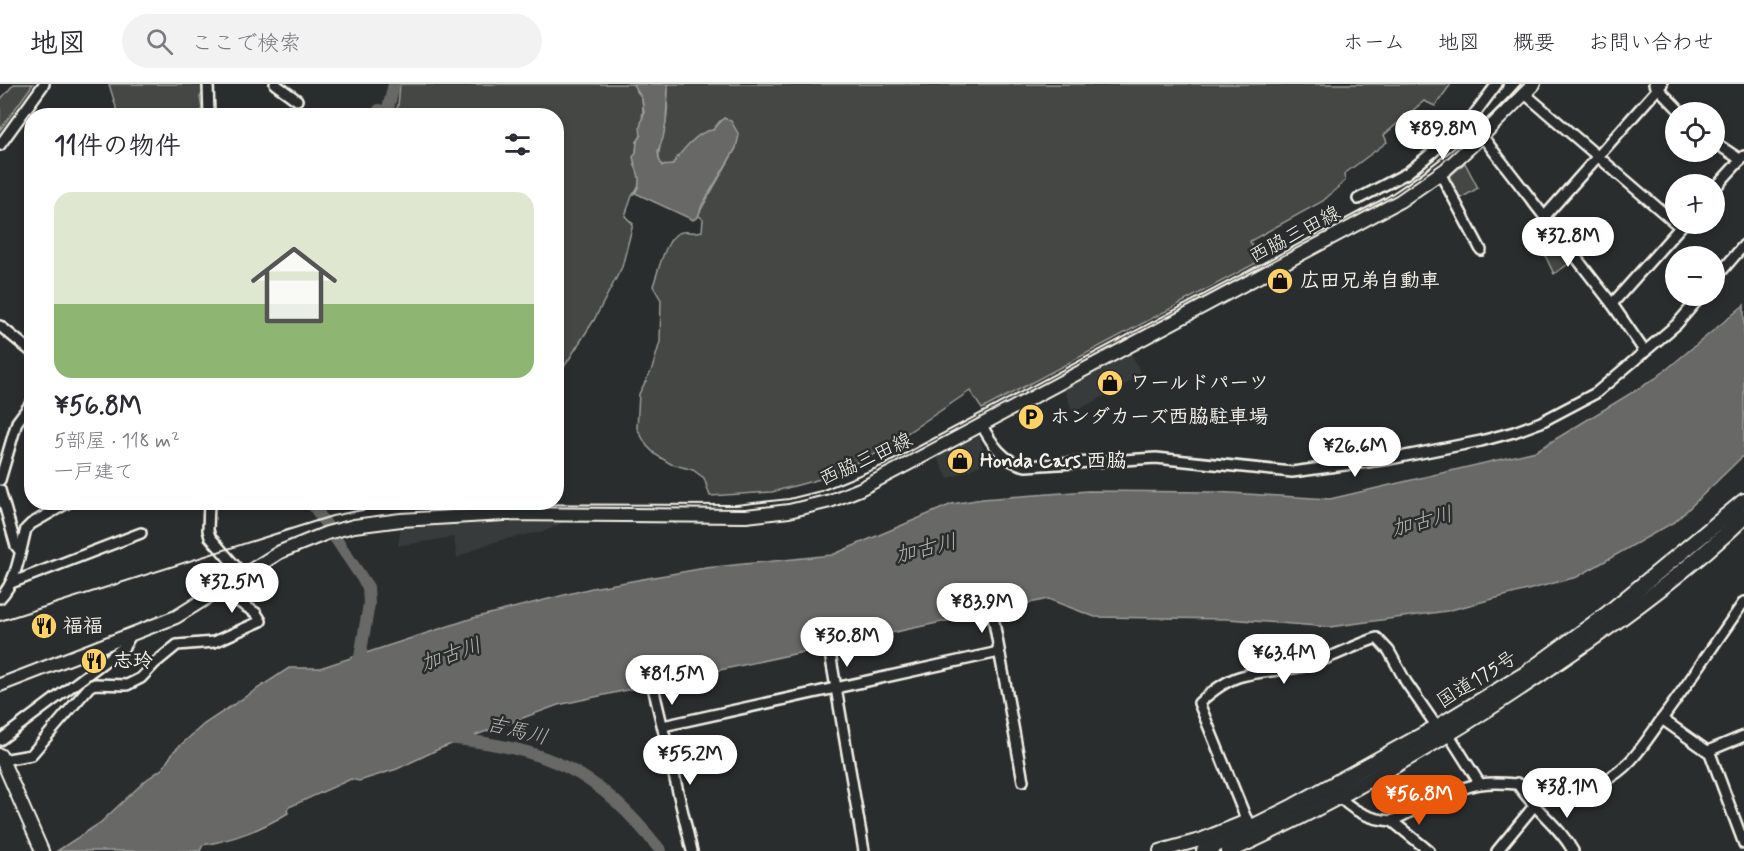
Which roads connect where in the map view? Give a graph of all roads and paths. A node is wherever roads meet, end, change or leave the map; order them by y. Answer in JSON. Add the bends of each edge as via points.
{"nodes":[{"id":1,"x":44,"y":84,"type":"edge"},
{"id":2,"x":208,"y":84,"type":"edge"},
{"id":3,"x":275,"y":84,"type":"edge"},
{"id":4,"x":1497,"y":84,"type":"edge"},
{"id":5,"x":1658,"y":85,"type":"edge"},
{"id":6,"x":1529,"y":88,"type":"edge"},
{"id":7,"x":297,"y":100,"type":"dead end"},
{"id":8,"x":1672,"y":102,"type":"edge"},
{"id":9,"x":27,"y":108,"type":"edge"},
{"id":10,"x":209,"y":108,"type":"edge"},
{"id":11,"x":24,"y":112,"type":"edge"},
{"id":12,"x":1482,"y":136,"type":"junction"},
{"id":13,"x":0,"y":145,"type":"edge"},
{"id":14,"x":1725,"y":148,"type":"edge"},
{"id":15,"x":1597,"y":156,"type":"junction"},
{"id":16,"x":1742,"y":158,"type":"edge"},
{"id":17,"x":1440,"y":173,"type":"junction"},
{"id":18,"x":1725,"y":177,"type":"edge"},
{"id":19,"x":1358,"y":199,"type":"dead end"},
{"id":20,"x":1665,"y":212,"type":"edge"},
{"id":21,"x":1545,"y":216,"type":"junction"},
{"id":22,"x":1673,"y":234,"type":"edge"},
{"id":23,"x":1744,"y":245,"type":"edge"},
{"id":24,"x":1481,"y":250,"type":"dead end"},
{"id":25,"x":1725,"y":267,"type":"edge"},
{"id":26,"x":1612,"y":304,"type":"junction"},
{"id":27,"x":1692,"y":306,"type":"edge"},
{"id":28,"x":0,"y":326,"type":"edge"},
{"id":29,"x":24,"y":345,"type":"edge"},
{"id":30,"x":1645,"y":352,"type":"junction"},
{"id":31,"x":24,"y":413,"type":"edge"},
{"id":32,"x":981,"y":424,"type":"junction"},
{"id":33,"x":0,"y":480,"type":"edge"},
{"id":34,"x":0,"y":490,"type":"edge"},
{"id":35,"x":1744,"y":501,"type":"edge"},
{"id":36,"x":55,"y":510,"type":"edge"},
{"id":37,"x":208,"y":510,"type":"edge"},
{"id":38,"x":1744,"y":517,"type":"edge"},
{"id":39,"x":141,"y":533,"type":"dead end"},
{"id":40,"x":20,"y":551,"type":"junction"},
{"id":41,"x":243,"y":575,"type":"junction"},
{"id":42,"x":10,"y":583,"type":"junction"},
{"id":43,"x":220,"y":590,"type":"junction"},
{"id":44,"x":0,"y":598,"type":"edge"},
{"id":45,"x":1744,"y":602,"type":"edge"},
{"id":46,"x":992,"y":611,"type":"dead end"},
{"id":47,"x":131,"y":635,"type":"junction"},
{"id":48,"x":999,"y":652,"type":"junction"},
{"id":49,"x":830,"y":653,"type":"dead end"},
{"id":50,"x":0,"y":685,"type":"edge"},
{"id":51,"x":836,"y":688,"type":"junction"},
{"id":52,"x":654,"y":691,"type":"dead end"},
{"id":53,"x":1662,"y":719,"type":"junction"},
{"id":54,"x":663,"y":726,"type":"junction"},
{"id":55,"x":1437,"y":727,"type":"junction"},
{"id":56,"x":1449,"y":735,"type":"junction"},
{"id":57,"x":1744,"y":736,"type":"edge"},
{"id":58,"x":0,"y":740,"type":"edge"},
{"id":59,"x":1708,"y":751,"type":"junction"},
{"id":60,"x":1,"y":758,"type":"edge"},
{"id":61,"x":1023,"y":781,"type":"dead end"},
{"id":62,"x":1517,"y":783,"type":"junction"},
{"id":63,"x":1480,"y":784,"type":"junction"},
{"id":64,"x":1335,"y":791,"type":"junction"},
{"id":65,"x":1534,"y":806,"type":"junction"},
{"id":66,"x":1392,"y":821,"type":"junction"},
{"id":67,"x":1249,"y":825,"type":"junction"},
{"id":68,"x":1744,"y":844,"type":"edge"},
{"id":69,"x":42,"y":851,"type":"edge"},
{"id":70,"x":692,"y":851,"type":"edge"},
{"id":71,"x":864,"y":851,"type":"edge"},
{"id":72,"x":1160,"y":851,"type":"edge"},
{"id":73,"x":1204,"y":851,"type":"edge"},
{"id":74,"x":1229,"y":851,"type":"edge"},
{"id":75,"x":1430,"y":851,"type":"edge"},
{"id":76,"x":1497,"y":851,"type":"edge"},
{"id":77,"x":1573,"y":851,"type":"edge"}],
"edges":[{"from":1,"to":9,"type":"street"},
{"from":2,"to":10,"type":"street"},
{"from":3,"to":7,"type":"street"},
{"from":4,"to":19,"type":"street","via":[[1473,116],[1433,152],[1407,173]]},
{"from":5,"to":8,"type":"street"},
{"from":5,"to":15,"type":"street"},
{"from":6,"to":12,"type":"main road","name":"西脇三田線"},
{"from":6,"to":15,"type":"street"},
{"from":11,"to":13,"type":"street"},
{"from":12,"to":17,"type":"main road","name":"西脇三田線"},
{"from":12,"to":21,"type":"street"},
{"from":14,"to":16,"type":"street"},
{"from":15,"to":20,"type":"street"},
{"from":15,"to":21,"type":"street"},
{"from":16,"to":18,"type":"street"},
{"from":17,"to":24,"type":"street"},
{"from":17,"to":32,"type":"main road","name":"西脇三田線","via":[[1400,201]]},
{"from":21,"to":26,"type":"street"},
{"from":22,"to":26,"type":"street"},
{"from":23,"to":25,"type":"street"},
{"from":26,"to":30,"type":"street"},
{"from":27,"to":30,"type":"street"},
{"from":28,"to":29,"type":"street"},
{"from":30,"to":32,"type":"street","via":[[1596,393],[1514,432],[1390,459],[1292,472],[1156,458],[1026,466],[1002,456]]},
{"from":31,"to":33,"type":"street","via":[[17,422]]},
{"from":32,"to":41,"type":"main road","name":"西脇三田線","via":[[860,489],[789,511],[746,516],[488,515],[401,520],[331,532],[280,552]]},
{"from":34,"to":40,"type":"street"},
{"from":35,"to":55,"type":"highway","name":"国道175号","via":[[1559,650]]},
{"from":36,"to":40,"type":"street","via":[[26,529]]},
{"from":37,"to":41,"type":"street","via":[[210,537]]},
{"from":38,"to":56,"type":"highway","name":"国道175号","via":[[1685,570],[1628,613]]},
{"from":39,"to":42,"type":"street"},
{"from":40,"to":42,"type":"street"},
{"from":41,"to":43,"type":"main road","name":"西脇三田線"},
{"from":42,"to":44,"type":"street"},
{"from":43,"to":47,"type":"main road","name":"西脇三田線","via":[[176,617]]},
{"from":43,"to":60,"type":"street","via":[[256,613],[261,621],[214,642],[177,645],[141,678],[127,685],[90,686],[31,755]]},
{"from":45,"to":53,"type":"street"},
{"from":46,"to":48,"type":"street"},
{"from":47,"to":50,"type":"main road","name":"西脇三田線"},
{"from":47,"to":58,"type":"street","via":[[124,647]]},
{"from":48,"to":51,"type":"street"},
{"from":48,"to":61,"type":"street"},
{"from":49,"to":51,"type":"street"},
{"from":51,"to":54,"type":"street"},
{"from":51,"to":71,"type":"street"},
{"from":52,"to":54,"type":"street"},
{"from":53,"to":59,"type":"street"},
{"from":53,"to":62,"type":"street","via":[[1627,765],[1602,782],[1587,787]]},
{"from":54,"to":70,"type":"street"},
{"from":55,"to":64,"type":"highway","name":"国道175号"},
{"from":55,"to":67,"type":"street","via":[[1377,638],[1311,664],[1228,682],[1199,703]]},
{"from":56,"to":63,"type":"street"},
{"from":56,"to":64,"type":"highway","name":"国道175号"},
{"from":57,"to":59,"type":"street"},
{"from":59,"to":68,"type":"street"},
{"from":60,"to":69,"type":"main road"},
{"from":62,"to":63,"type":"street"},
{"from":62,"to":65,"type":"street"},
{"from":63,"to":66,"type":"street","via":[[1462,788]]},
{"from":64,"to":66,"type":"street","via":[[1361,813]]},
{"from":64,"to":67,"type":"highway","name":"国道175号"},
{"from":64,"to":74,"type":"highway","name":"国道175号","via":[[1304,816]]},
{"from":65,"to":76,"type":"street"},
{"from":65,"to":77,"type":"street"},
{"from":66,"to":75,"type":"street"},
{"from":67,"to":72,"type":"main road"},
{"from":67,"to":73,"type":"highway","name":"国道175号"}]}
